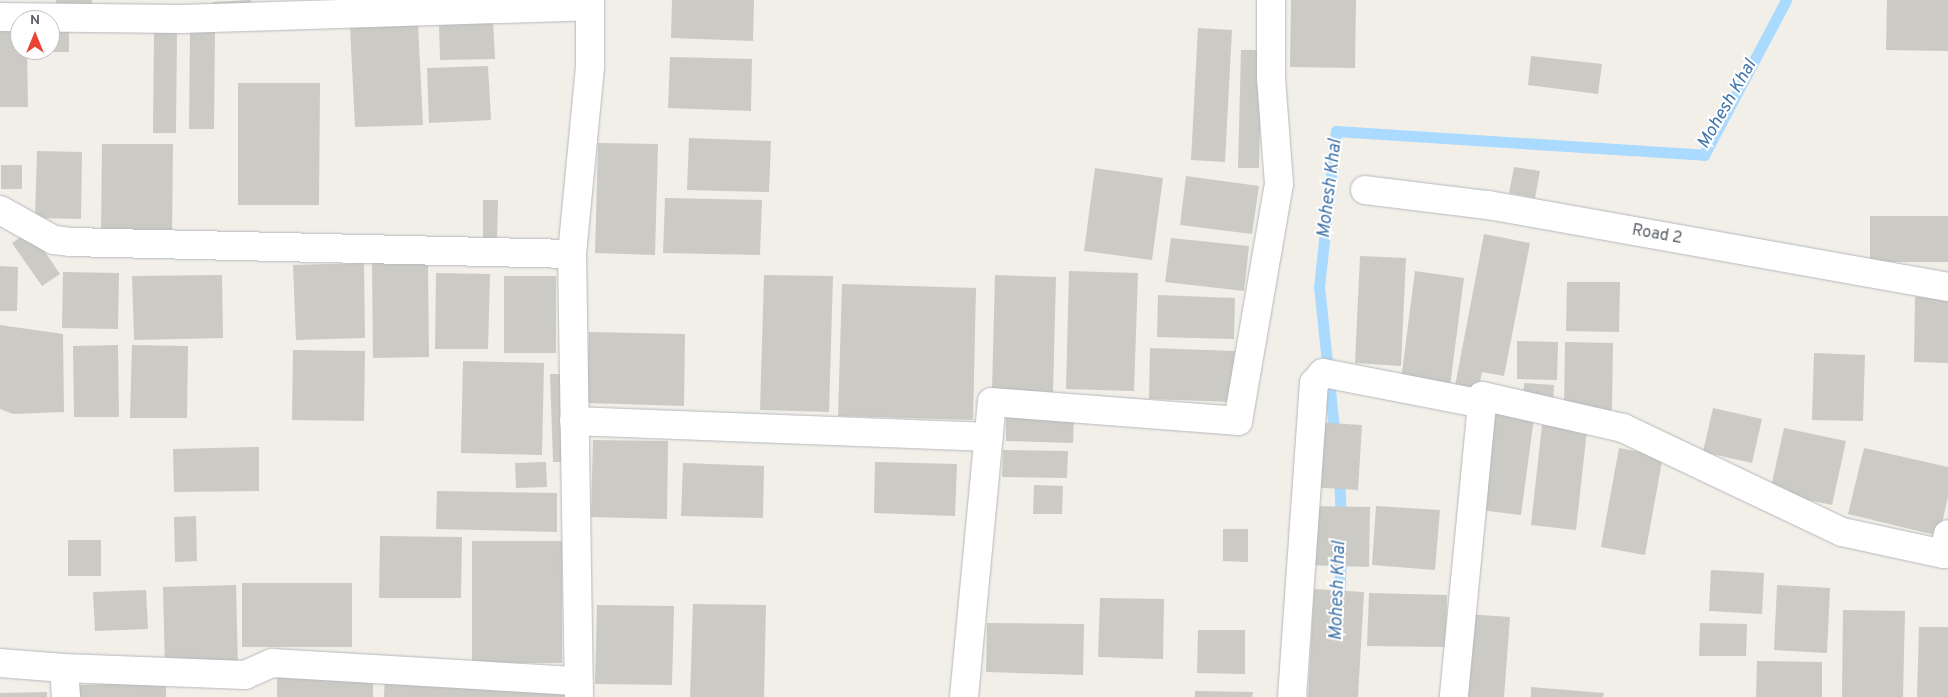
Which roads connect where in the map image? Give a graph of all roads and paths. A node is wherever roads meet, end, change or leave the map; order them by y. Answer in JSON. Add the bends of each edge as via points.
{"nodes":[{"id":1,"x":1271,"y":0,"type":"edge"},
{"id":2,"x":590,"y":3,"type":"edge"},
{"id":3,"x":181,"y":10,"type":"edge"},
{"id":4,"x":0,"y":17,"type":"edge"},
{"id":5,"x":1365,"y":190,"type":"dead end"},
{"id":6,"x":0,"y":210,"type":"edge"},
{"id":7,"x":572,"y":254,"type":"junction"},
{"id":8,"x":1948,"y":286,"type":"edge"},
{"id":9,"x":1482,"y":404,"type":"junction"},
{"id":10,"x":574,"y":421,"type":"junction"},
{"id":11,"x":989,"y":437,"type":"junction"},
{"id":12,"x":1948,"y":534,"type":"edge"},
{"id":13,"x":0,"y":663,"type":"edge"},
{"id":14,"x":64,"y":668,"type":"junction"},
{"id":15,"x":578,"y":689,"type":"edge"},
{"id":16,"x":66,"y":697,"type":"edge"},
{"id":17,"x":964,"y":697,"type":"edge"},
{"id":18,"x":1292,"y":697,"type":"edge"},
{"id":19,"x":1454,"y":697,"type":"edge"}],
"edges":[{"from":1,"to":11,"type":"street","via":[[1271,78],[1278,184],[1238,421],[992,402]]},
{"from":2,"to":3,"type":"street"},
{"from":2,"to":7,"type":"street","via":[[590,66]]},
{"from":3,"to":4,"type":"street"},
{"from":5,"to":8,"type":"street","name":"Road 2","via":[[1488,205]]},
{"from":6,"to":7,"type":"street","via":[[54,240],[70,242]]},
{"from":7,"to":10,"type":"street"},
{"from":9,"to":12,"type":"street","via":[[1482,396],[1622,428],[1842,532],[1944,554]]},
{"from":9,"to":18,"type":"street","via":[[1323,373],[1314,383]]},
{"from":9,"to":19,"type":"street"},
{"from":10,"to":11,"type":"street"},
{"from":10,"to":15,"type":"street"},
{"from":11,"to":17,"type":"street"},
{"from":13,"to":14,"type":"street"},
{"from":14,"to":15,"type":"street","via":[[245,675],[272,663]]},
{"from":14,"to":16,"type":"street"}]}
